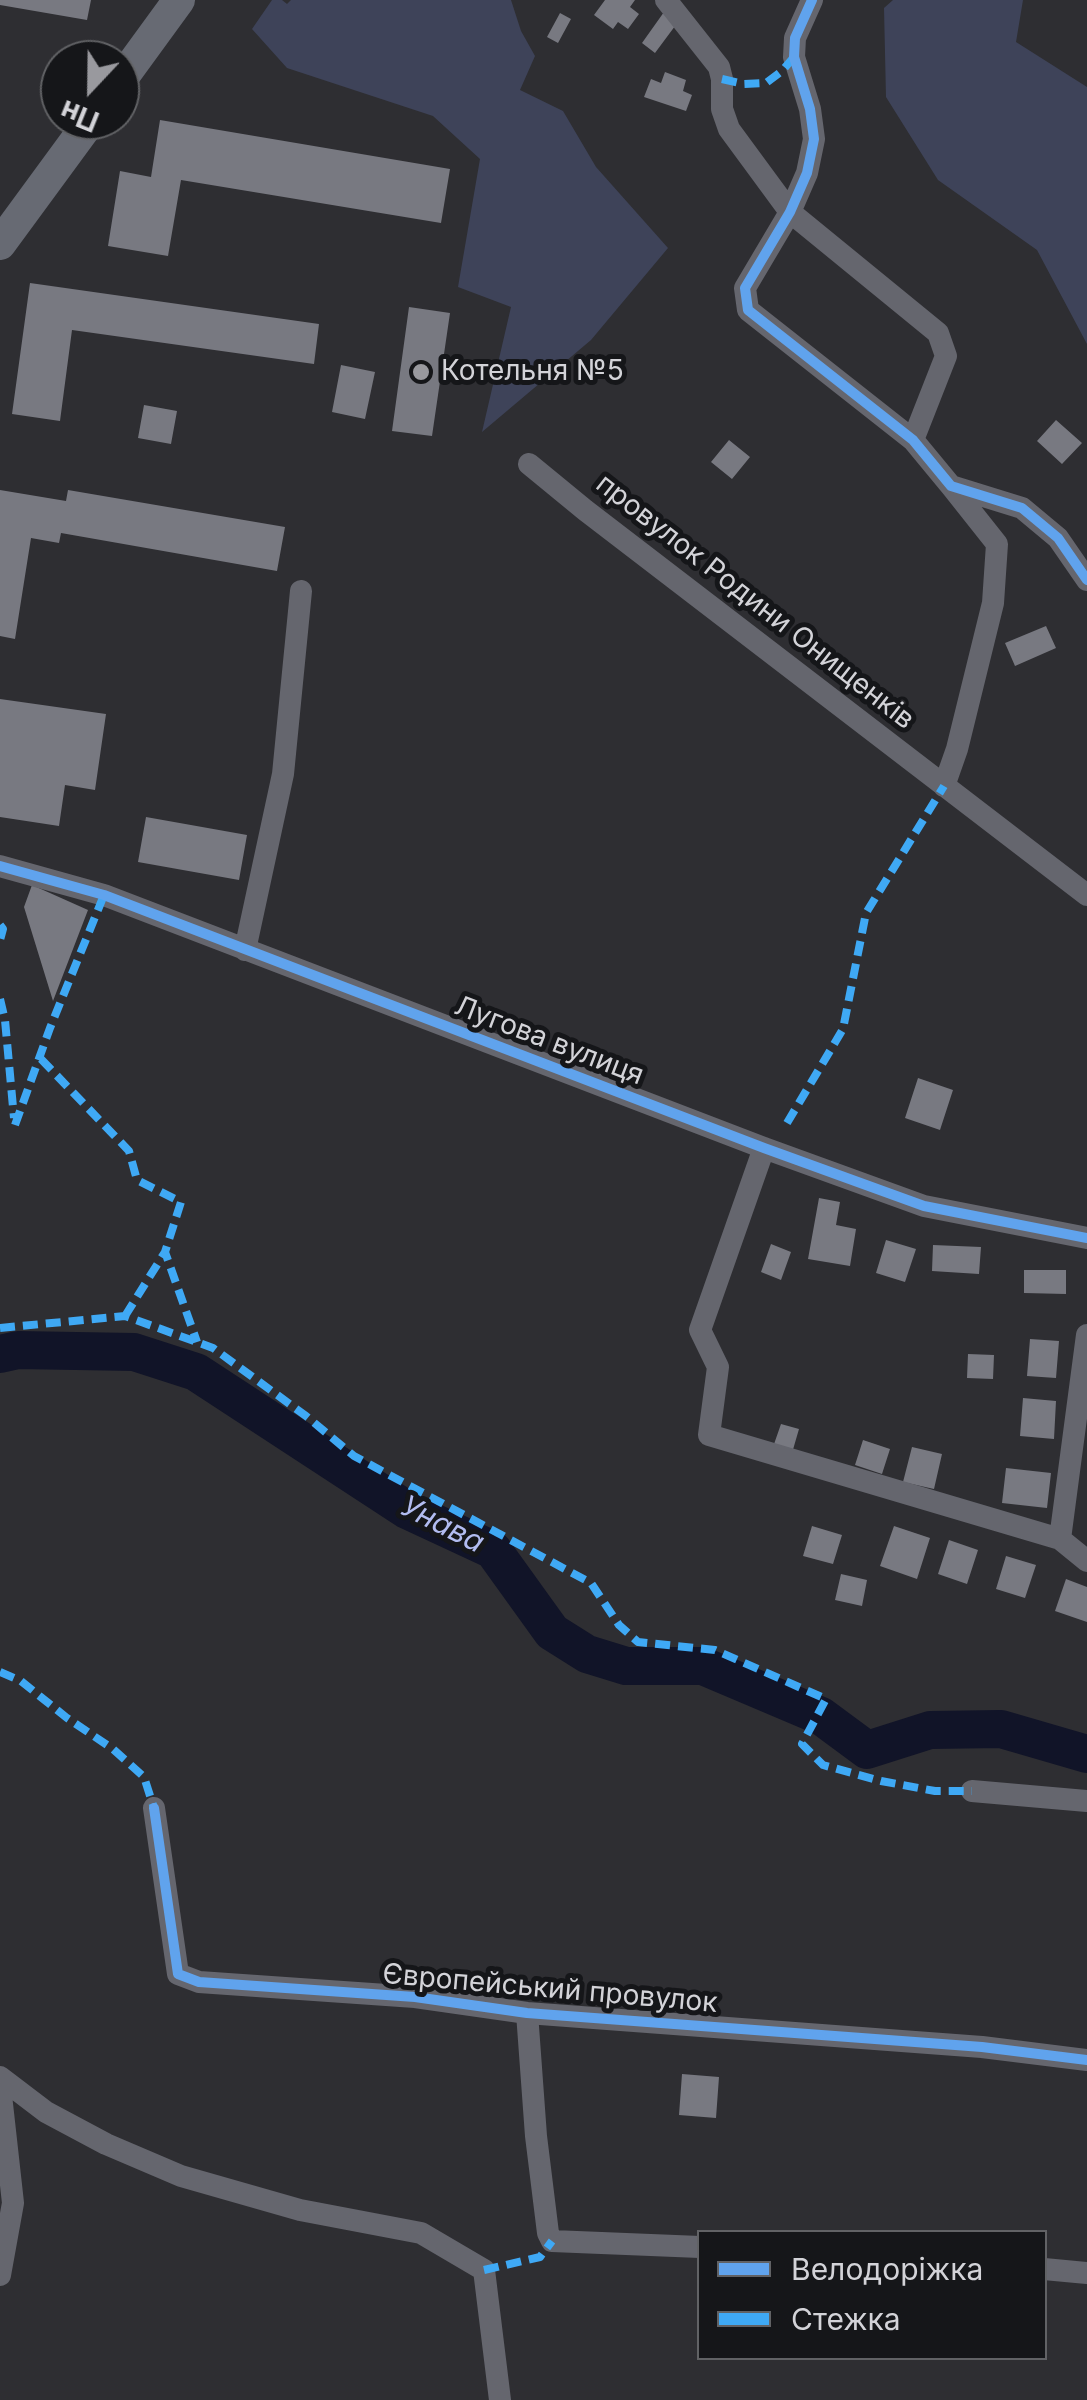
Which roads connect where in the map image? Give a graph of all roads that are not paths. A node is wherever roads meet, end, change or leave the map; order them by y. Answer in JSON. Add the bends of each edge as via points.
{"nodes":[{"id":1,"x":180,"y":0,"type":"edge"},
{"id":2,"x":666,"y":0,"type":"edge"},
{"id":3,"x":812,"y":0,"type":"edge"},
{"id":4,"x":140,"y":53,"type":"edge"},
{"id":5,"x":76,"y":140,"type":"edge"},
{"id":6,"x":790,"y":212,"type":"junction"},
{"id":7,"x":0,"y":244,"type":"edge"},
{"id":8,"x":914,"y":440,"type":"junction"},
{"id":9,"x":529,"y":464,"type":"dead end"},
{"id":10,"x":952,"y":486,"type":"junction"},
{"id":11,"x":1087,"y":580,"type":"edge"},
{"id":12,"x":301,"y":591,"type":"dead end"},
{"id":13,"x":944,"y":786,"type":"junction"},
{"id":14,"x":0,"y":866,"type":"edge"},
{"id":15,"x":1087,"y":895,"type":"edge"},
{"id":16,"x":245,"y":950,"type":"junction"},
{"id":17,"x":764,"y":1148,"type":"junction"},
{"id":18,"x":1087,"y":1238,"type":"edge"},
{"id":19,"x":1087,"y":1335,"type":"edge"},
{"id":20,"x":1060,"y":1539,"type":"junction"},
{"id":21,"x":1087,"y":1561,"type":"edge"},
{"id":22,"x":972,"y":1792,"type":"dead end"},
{"id":23,"x":1087,"y":1801,"type":"edge"},
{"id":24,"x":154,"y":1808,"type":"dead end"},
{"id":25,"x":527,"y":2013,"type":"junction"},
{"id":26,"x":1087,"y":2060,"type":"edge"},
{"id":27,"x":0,"y":2076,"type":"edge"},
{"id":28,"x":0,"y":2086,"type":"edge"},
{"id":29,"x":697,"y":2247,"type":"edge"},
{"id":30,"x":1047,"y":2269,"type":"edge"},
{"id":31,"x":1087,"y":2273,"type":"edge"},
{"id":32,"x":0,"y":2275,"type":"edge"},
{"id":33,"x":500,"y":2400,"type":"edge"}],
"edges":[{"from":1,"to":4,"type":"street"},
{"from":2,"to":6,"type":"street","via":[[719,67],[729,129]]},
{"from":3,"to":6,"type":"street","via":[[794,58],[814,138]]},
{"from":5,"to":7,"type":"street"},
{"from":6,"to":8,"type":"street","via":[[938,334],[946,356]]},
{"from":6,"to":8,"type":"street","via":[[745,288],[748,310]]},
{"from":8,"to":10,"type":"street"},
{"from":9,"to":13,"type":"street","name":"провулок Родини Онищенків"},
{"from":10,"to":11,"type":"street","via":[[1022,508],[1058,538]]},
{"from":10,"to":13,"type":"street","via":[[997,544],[993,603]]},
{"from":12,"to":16,"type":"street","via":[[283,774]]},
{"from":13,"to":15,"type":"street","name":"провулок Родини Онищенків"},
{"from":14,"to":16,"type":"street","name":"Лугова вулиця","via":[[104,894]]},
{"from":16,"to":17,"type":"street","name":"Лугова вулиця"},
{"from":17,"to":18,"type":"street","name":"Лугова вулиця","via":[[924,1206]]},
{"from":17,"to":20,"type":"street","via":[[700,1330],[718,1367],[709,1435]]},
{"from":19,"to":20,"type":"street"},
{"from":20,"to":21,"type":"street"},
{"from":22,"to":23,"type":"street"},
{"from":24,"to":25,"type":"street","name":"Європейський провулок","via":[[178,1974],[199,1982]]},
{"from":25,"to":26,"type":"street","name":"Європейський провулок"},
{"from":25,"to":29,"type":"street","via":[[552,2241]]},
{"from":27,"to":33,"type":"street","via":[[46,2112],[180,2176],[421,2234],[484,2270]]},
{"from":28,"to":32,"type":"street","via":[[13,2203]]},
{"from":30,"to":31,"type":"street"}]}
